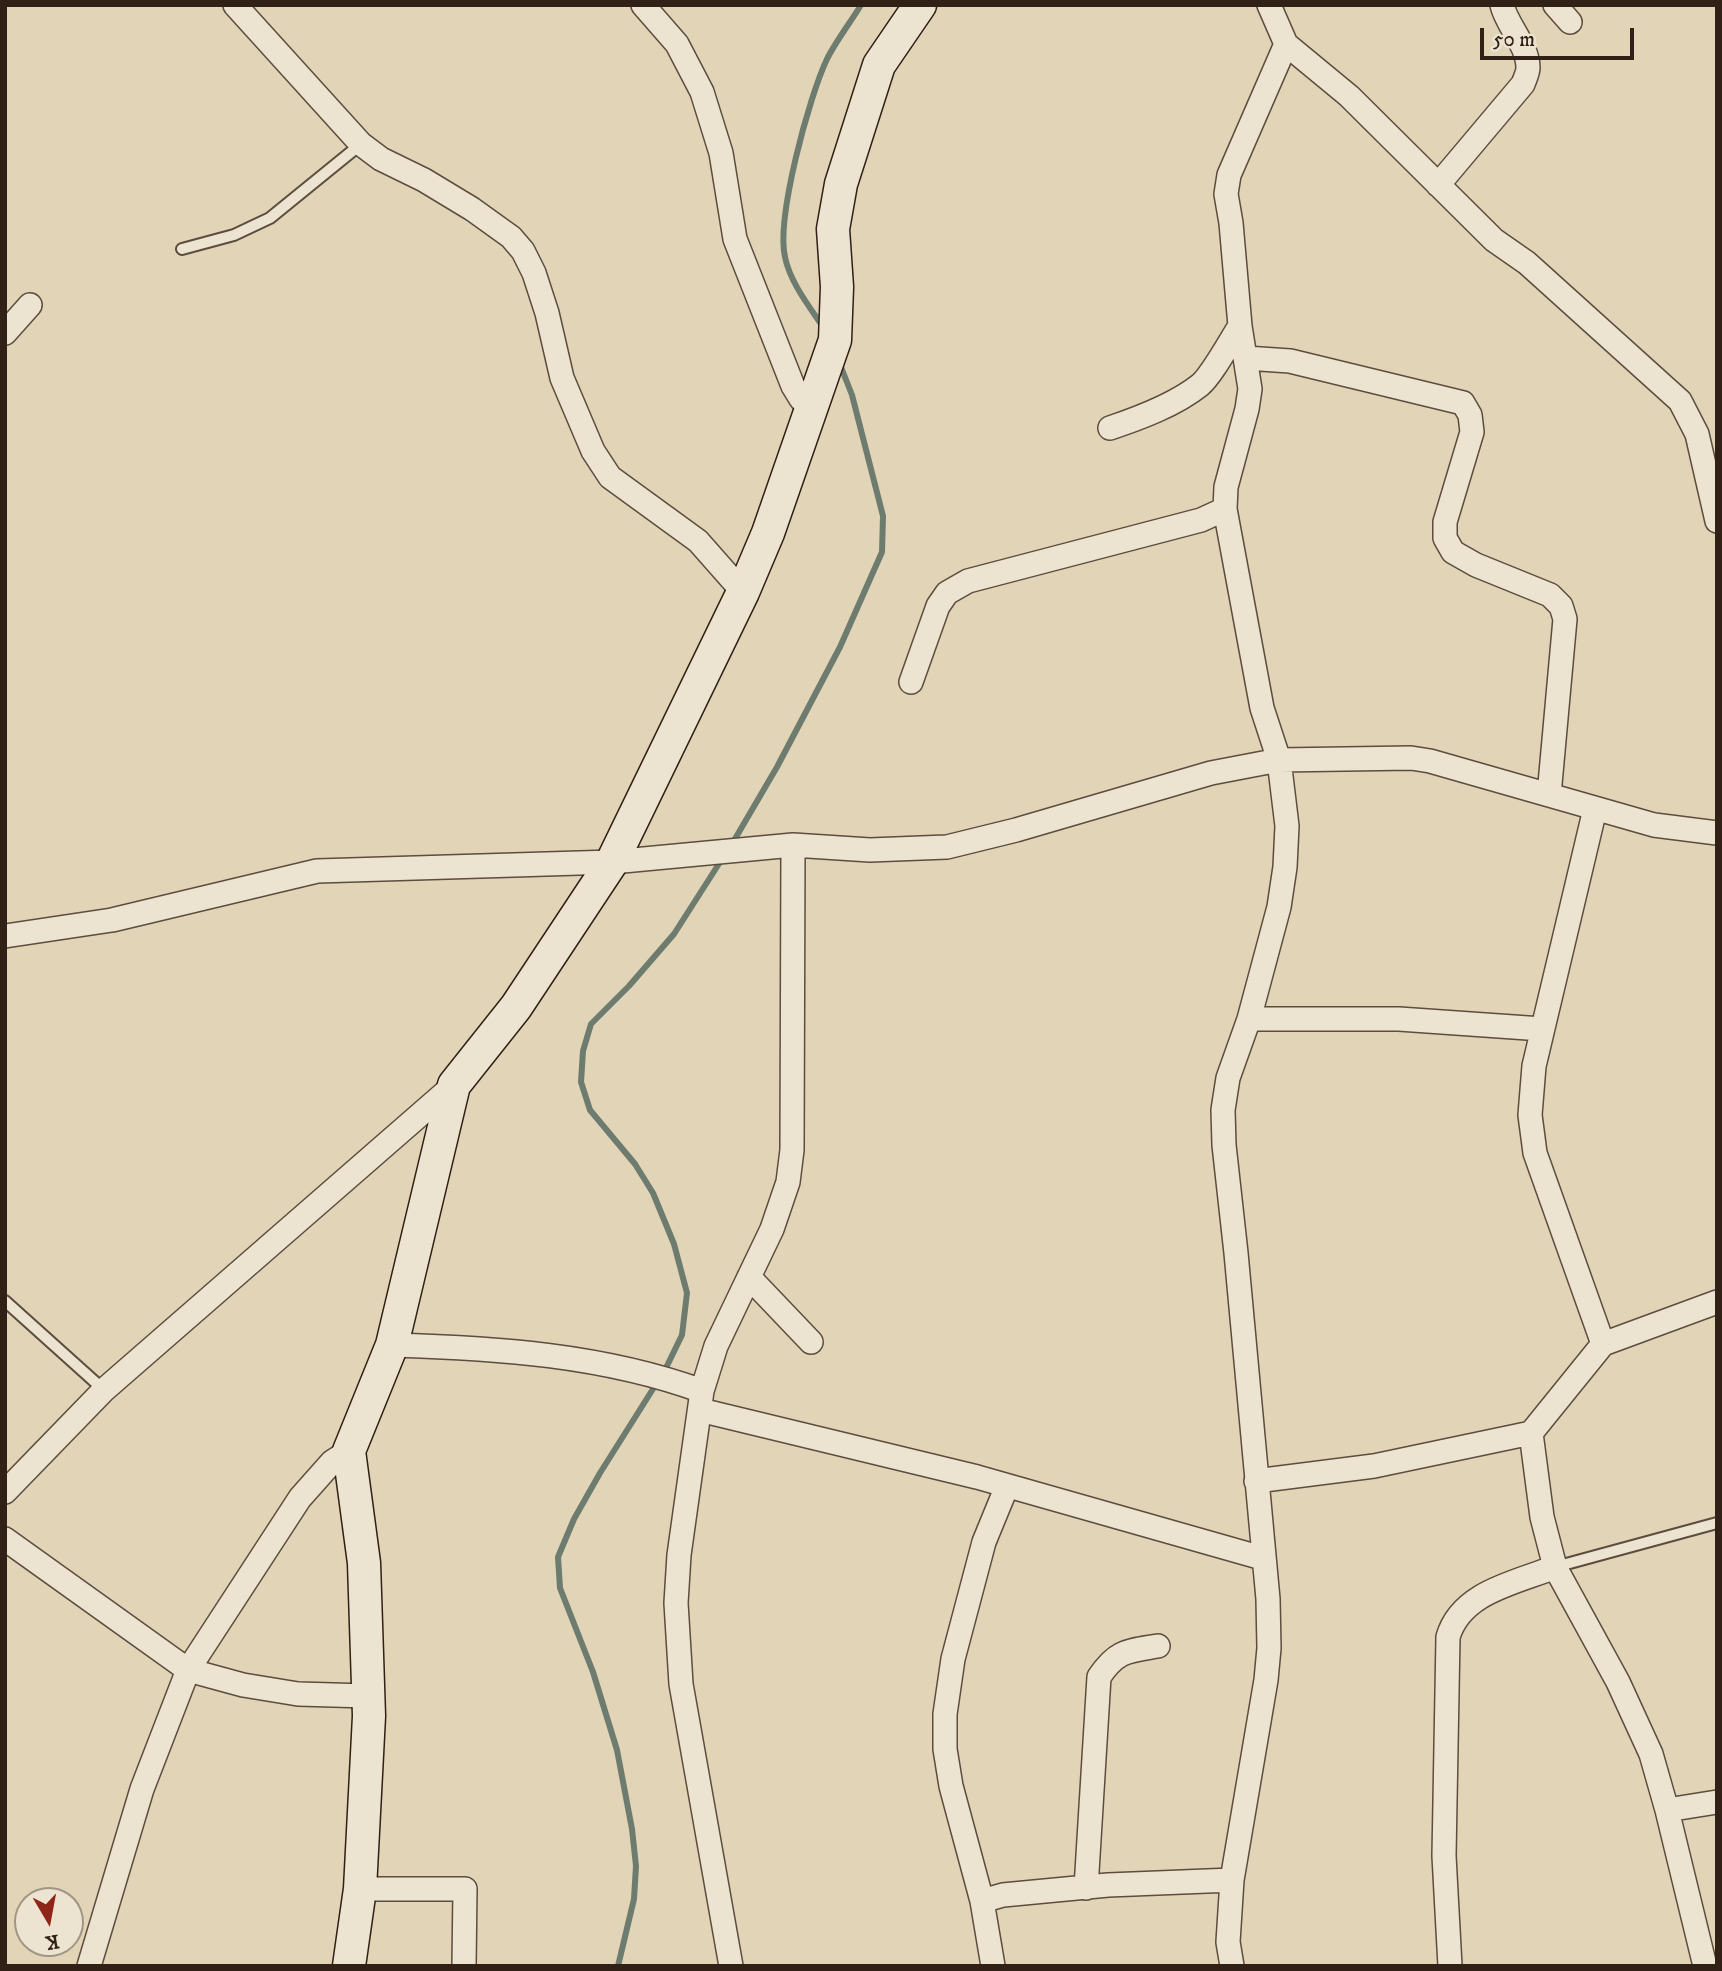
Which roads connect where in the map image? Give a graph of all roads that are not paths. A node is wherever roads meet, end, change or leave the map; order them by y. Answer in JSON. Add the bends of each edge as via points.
{"nodes":[{"id":1,"x":236,"y":5,"type":"edge"},
{"id":2,"x":643,"y":5,"type":"edge"},
{"id":3,"x":920,"y":5,"type":"edge"},
{"id":4,"x":1269,"y":5,"type":"edge"},
{"id":5,"x":1502,"y":5,"type":"edge"},
{"id":6,"x":1286,"y":44,"type":"junction"},
{"id":7,"x":361,"y":144,"type":"junction"},
{"id":8,"x":1438,"y":185,"type":"junction"},
{"id":9,"x":182,"y":249,"type":"dead end"},
{"id":10,"x":30,"y":305,"type":"dead end"},
{"id":11,"x":1240,"y":326,"type":"junction"},
{"id":12,"x":5,"y":333,"type":"edge"},
{"id":13,"x":1246,"y":358,"type":"junction"},
{"id":14,"x":815,"y":399,"type":"junction"},
{"id":15,"x":1110,"y":428,"type":"dead end"},
{"id":16,"x":1225,"y":509,"type":"junction"},
{"id":17,"x":1717,"y":522,"type":"edge"},
{"id":18,"x":743,"y":593,"type":"junction"},
{"id":19,"x":911,"y":682,"type":"dead end"},
{"id":20,"x":1279,"y":760,"type":"junction"},
{"id":21,"x":1549,"y":795,"type":"junction"},
{"id":22,"x":1595,"y":808,"type":"junction"},
{"id":23,"x":1717,"y":833,"type":"edge"},
{"id":24,"x":793,"y":845,"type":"junction"},
{"id":25,"x":612,"y":862,"type":"junction"},
{"id":26,"x":5,"y":936,"type":"edge"},
{"id":27,"x":1249,"y":1018,"type":"junction"},
{"id":28,"x":1542,"y":1029,"type":"junction"},
{"id":29,"x":454,"y":1086,"type":"junction"},
{"id":30,"x":749,"y":1277,"type":"junction"},
{"id":31,"x":5,"y":1301,"type":"edge"},
{"id":32,"x":1717,"y":1302,"type":"edge"},
{"id":33,"x":811,"y":1342,"type":"dead end"},
{"id":34,"x":1603,"y":1344,"type":"junction"},
{"id":35,"x":392,"y":1345,"type":"junction"},
{"id":36,"x":104,"y":1390,"type":"junction"},
{"id":37,"x":701,"y":1400,"type":"junction"},
{"id":38,"x":1531,"y":1433,"type":"junction"},
{"id":39,"x":349,"y":1451,"type":"junction"},
{"id":40,"x":1256,"y":1481,"type":"junction"},
{"id":41,"x":1007,"y":1486,"type":"junction"},
{"id":42,"x":5,"y":1492,"type":"edge"},
{"id":43,"x":1717,"y":1523,"type":"edge"},
{"id":44,"x":5,"y":1539,"type":"edge"},
{"id":45,"x":1262,"y":1558,"type":"junction"},
{"id":46,"x":1555,"y":1567,"type":"junction"},
{"id":47,"x":1158,"y":1646,"type":"dead end"},
{"id":48,"x":188,"y":1670,"type":"junction"},
{"id":49,"x":368,"y":1696,"type":"junction"},
{"id":50,"x":1717,"y":1802,"type":"edge"},
{"id":51,"x":1667,"y":1810,"type":"junction"},
{"id":52,"x":1232,"y":1880,"type":"junction"},
{"id":53,"x":1086,"y":1888,"type":"junction"},
{"id":54,"x":360,"y":1889,"type":"junction"},
{"id":55,"x":982,"y":1901,"type":"junction"},
{"id":56,"x":992,"y":1965,"type":"edge"},
{"id":57,"x":89,"y":1966,"type":"edge"},
{"id":58,"x":349,"y":1966,"type":"edge"},
{"id":59,"x":464,"y":1966,"type":"edge"},
{"id":60,"x":730,"y":1966,"type":"edge"},
{"id":61,"x":1232,"y":1966,"type":"edge"},
{"id":62,"x":1450,"y":1966,"type":"edge"},
{"id":63,"x":1705,"y":1966,"type":"edge"}],
"edges":[{"from":1,"to":7,"type":"street"},
{"from":2,"to":14,"type":"street","via":[[677,44],[702,92],[721,153],[742,260],[797,393]]},
{"from":3,"to":14,"type":"street","via":[[879,65],[841,184],[833,229],[838,317]]},
{"from":4,"to":6,"type":"street"},
{"from":5,"to":8,"type":"street","via":[[1524,52],[1528,68],[1523,84]]},
{"from":6,"to":8,"type":"street","via":[[1349,96]]},
{"from":6,"to":11,"type":"street","via":[[1228,175]]},
{"from":7,"to":9,"type":"lane","via":[[270,218],[234,235]]},
{"from":7,"to":18,"type":"street","via":[[472,209],[523,251],[547,313],[562,378],[593,451],[610,477],[698,541]]},
{"from":8,"to":17,"type":"street","via":[[1494,240],[1527,263],[1680,401],[1697,434]]},
{"from":10,"to":12,"type":"street"},
{"from":11,"to":13,"type":"street"},
{"from":11,"to":15,"type":"street","via":[[1201,384],[1135,420]]},
{"from":13,"to":16,"type":"street","via":[[1250,389],[1226,487]]},
{"from":13,"to":21,"type":"street","via":[[1290,361],[1462,403],[1470,415],[1472,432],[1446,522],[1446,538],[1453,552],[1476,565],[1550,595],[1565,619]]},
{"from":14,"to":18,"type":"street"},
{"from":16,"to":19,"type":"street","via":[[1201,520],[968,581],[947,593],[938,606]]},
{"from":16,"to":20,"type":"street","via":[[1262,708]]},
{"from":18,"to":25,"type":"street"},
{"from":20,"to":21,"type":"street","via":[[1411,758]]},
{"from":20,"to":24,"type":"street","via":[[1211,773],[947,847],[870,850]]},
{"from":20,"to":27,"type":"street","via":[[1287,826],[1285,867]]},
{"from":21,"to":22,"type":"street"},
{"from":22,"to":23,"type":"street","via":[[1654,825]]},
{"from":22,"to":28,"type":"street"},
{"from":24,"to":25,"type":"street"},
{"from":24,"to":30,"type":"street","via":[[792,1150],[772,1230]]},
{"from":25,"to":26,"type":"street","via":[[317,871],[112,920]]},
{"from":25,"to":29,"type":"street","via":[[516,1007]]},
{"from":27,"to":28,"type":"street","via":[[1399,1019]]},
{"from":27,"to":40,"type":"street","via":[[1228,1078],[1223,1110]]},
{"from":28,"to":34,"type":"street","via":[[1530,1091],[1535,1153]]},
{"from":29,"to":35,"type":"street"},
{"from":29,"to":36,"type":"street"},
{"from":30,"to":33,"type":"street"},
{"from":30,"to":37,"type":"street","via":[[716,1346]]},
{"from":31,"to":36,"type":"lane"},
{"from":32,"to":34,"type":"street"},
{"from":34,"to":38,"type":"street"},
{"from":35,"to":37,"type":"street","via":[[574,1359],[673,1380]]},
{"from":35,"to":39,"type":"street"},
{"from":36,"to":42,"type":"street"},
{"from":37,"to":41,"type":"street"},
{"from":37,"to":60,"type":"street","via":[[676,1603],[681,1684]]},
{"from":38,"to":40,"type":"street","via":[[1374,1466]]},
{"from":38,"to":46,"type":"street","via":[[1542,1517]]},
{"from":39,"to":48,"type":"street","via":[[332,1462],[300,1498]]},
{"from":39,"to":49,"type":"street","via":[[364,1563]]},
{"from":40,"to":45,"type":"street"},
{"from":41,"to":45,"type":"street"},
{"from":41,"to":55,"type":"street","via":[[984,1542],[953,1659],[945,1714],[951,1786]]},
{"from":43,"to":46,"type":"lane"},
{"from":44,"to":48,"type":"street"},
{"from":45,"to":52,"type":"street","via":[[1269,1624],[1266,1680]]},
{"from":46,"to":51,"type":"street","via":[[1636,1718]]},
{"from":46,"to":62,"type":"street","via":[[1469,1603],[1456,1617],[1448,1637],[1444,1856]]},
{"from":47,"to":53,"type":"street","via":[[1122,1652],[1099,1677]]},
{"from":48,"to":49,"type":"street","via":[[298,1694]]},
{"from":48,"to":57,"type":"street","via":[[142,1789]]},
{"from":49,"to":54,"type":"street"},
{"from":50,"to":51,"type":"street"},
{"from":51,"to":63,"type":"street"},
{"from":52,"to":53,"type":"street"},
{"from":52,"to":61,"type":"street","via":[[1228,1942]]},
{"from":53,"to":55,"type":"street"},
{"from":54,"to":58,"type":"street"},
{"from":54,"to":59,"type":"street","via":[[465,1889]]},
{"from":55,"to":56,"type":"street"}]}
